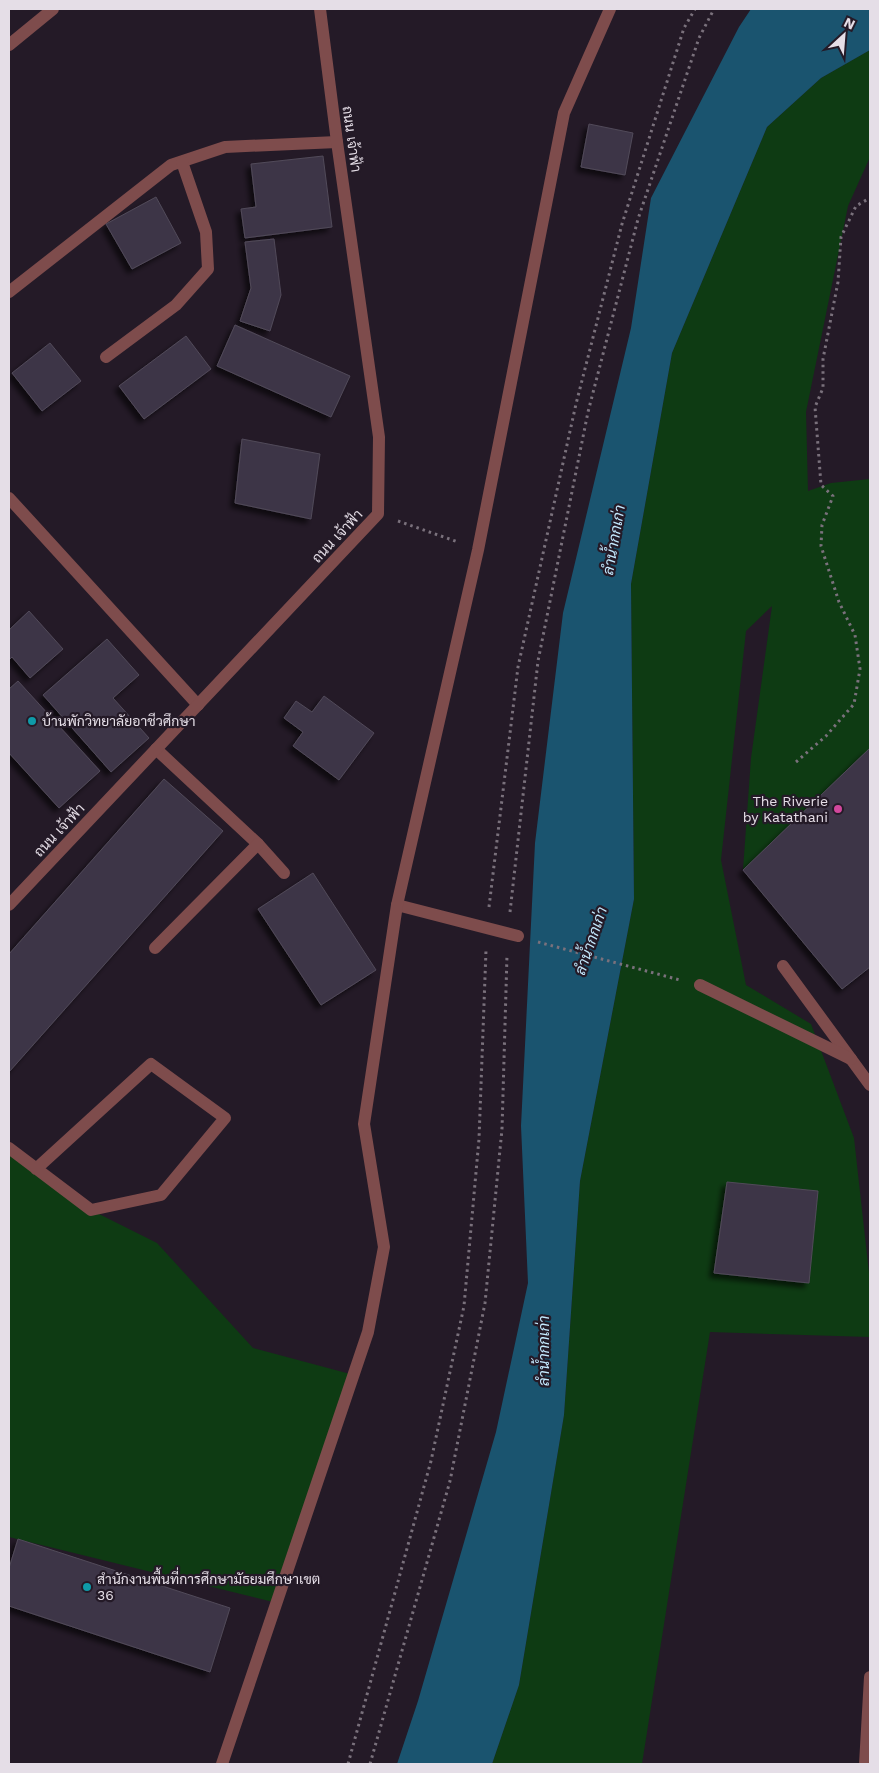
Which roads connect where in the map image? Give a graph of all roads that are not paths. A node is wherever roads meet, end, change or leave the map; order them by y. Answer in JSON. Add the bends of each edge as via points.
{"nodes":[{"id":1,"x":53,"y":9,"type":"edge"},
{"id":2,"x":320,"y":9,"type":"edge"},
{"id":3,"x":610,"y":9,"type":"edge"},
{"id":4,"x":9,"y":45,"type":"edge"},
{"id":5,"x":336,"y":142,"type":"junction"},
{"id":6,"x":182,"y":162,"type":"junction"},
{"id":7,"x":9,"y":292,"type":"edge"},
{"id":8,"x":106,"y":357,"type":"dead end"},
{"id":9,"x":9,"y":498,"type":"edge"},
{"id":10,"x":198,"y":705,"type":"junction"},
{"id":11,"x":156,"y":749,"type":"junction"},
{"id":12,"x":258,"y":844,"type":"junction"},
{"id":13,"x":284,"y":873,"type":"dead end"},
{"id":14,"x":9,"y":905,"type":"edge"},
{"id":15,"x":396,"y":905,"type":"junction"},
{"id":16,"x":512,"y":935,"type":"road end"},
{"id":17,"x":155,"y":948,"type":"dead end"},
{"id":18,"x":783,"y":966,"type":"dead end"},
{"id":19,"x":700,"y":985,"type":"road end"},
{"id":20,"x":851,"y":1058,"type":"junction"},
{"id":21,"x":870,"y":1086,"type":"edge"},
{"id":22,"x":9,"y":1148,"type":"edge"},
{"id":23,"x":36,"y":1169,"type":"junction"},
{"id":24,"x":870,"y":1678,"type":"edge"},
{"id":25,"x":868,"y":1744,"type":"edge"},
{"id":26,"x":222,"y":1764,"type":"edge"},
{"id":27,"x":865,"y":1764,"type":"edge"}],
"edges":[{"from":1,"to":4,"type":"street"},
{"from":2,"to":5,"type":"street","name":"ถนน เจ้าฟ้า"},
{"from":3,"to":15,"type":"street","via":[[564,113],[478,550]]},
{"from":5,"to":6,"type":"street","via":[[225,147]]},
{"from":5,"to":10,"type":"street","name":"ถนน เจ้าฟ้า","via":[[379,437],[378,514]]},
{"from":6,"to":7,"type":"street","via":[[171,166]]},
{"from":6,"to":8,"type":"street","via":[[206,232],[208,269],[176,305]]},
{"from":9,"to":10,"type":"street"},
{"from":10,"to":11,"type":"street","name":"ถนน เจ้าฟ้า"},
{"from":11,"to":12,"type":"street"},
{"from":11,"to":14,"type":"street","name":"ถนน เจ้าฟ้า"},
{"from":12,"to":13,"type":"street"},
{"from":12,"to":17,"type":"street"},
{"from":15,"to":16,"type":"street"},
{"from":15,"to":26,"type":"street","via":[[364,1124],[384,1247],[368,1332]]},
{"from":18,"to":20,"type":"street"},
{"from":19,"to":20,"type":"street"},
{"from":20,"to":21,"type":"street"},
{"from":22,"to":23,"type":"street"},
{"from":23,"to":23,"type":"street","via":[[151,1064],[225,1118],[162,1195],[91,1210]]},
{"from":24,"to":25,"type":"street"},
{"from":25,"to":27,"type":"street"}]}
